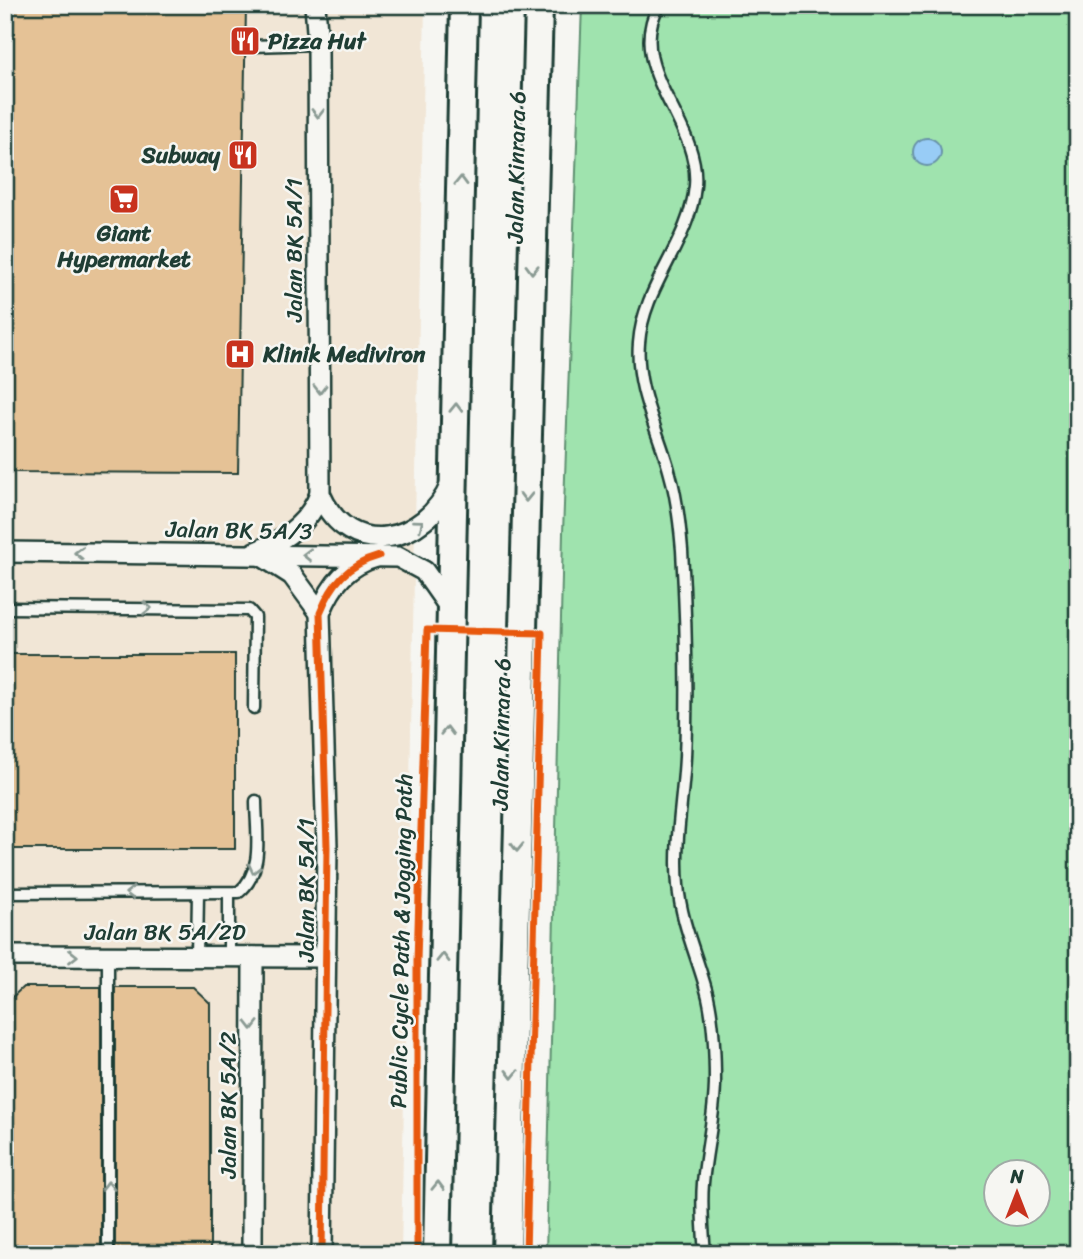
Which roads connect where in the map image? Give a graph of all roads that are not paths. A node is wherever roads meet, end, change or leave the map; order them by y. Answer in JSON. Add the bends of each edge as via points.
{"nodes":[{"id":1,"x":314,"y":5,"type":"edge"},
{"id":2,"x":464,"y":5,"type":"edge"},
{"id":3,"x":539,"y":5,"type":"edge"},
{"id":4,"x":659,"y":5,"type":"edge"},
{"id":5,"x":318,"y":44,"type":"junction"},
{"id":6,"x":252,"y":46,"type":"dead end"},
{"id":7,"x":454,"y":477,"type":"junction"},
{"id":8,"x":320,"y":494,"type":"junction"},
{"id":9,"x":5,"y":552,"type":"edge"},
{"id":10,"x":253,"y":555,"type":"junction"},
{"id":11,"x":379,"y":556,"type":"junction"},
{"id":12,"x":5,"y":608,"type":"edge"},
{"id":13,"x":450,"y":608,"type":"junction"},
{"id":14,"x":320,"y":613,"type":"junction"},
{"id":15,"x":254,"y":708,"type":"dead end"},
{"id":16,"x":256,"y":801,"type":"dead end"},
{"id":17,"x":5,"y":893,"type":"edge"},
{"id":18,"x":198,"y":893,"type":"junction"},
{"id":19,"x":229,"y":893,"type":"junction"},
{"id":20,"x":5,"y":956,"type":"edge"},
{"id":21,"x":108,"y":956,"type":"junction"},
{"id":22,"x":197,"y":957,"type":"junction"},
{"id":23,"x":229,"y":957,"type":"junction"},
{"id":24,"x":253,"y":957,"type":"junction"},
{"id":25,"x":325,"y":957,"type":"junction"},
{"id":26,"x":108,"y":1254,"type":"edge"},
{"id":27,"x":252,"y":1254,"type":"edge"},
{"id":28,"x":322,"y":1254,"type":"edge"},
{"id":29,"x":437,"y":1254,"type":"edge"},
{"id":30,"x":507,"y":1254,"type":"edge"},
{"id":31,"x":705,"y":1254,"type":"edge"}],
"edges":[{"from":1,"to":5,"type":"street","name":"Jalan BK 5A/1"},
{"from":7,"to":2,"type":"main road","one_way":true},
{"from":3,"to":30,"type":"main road","name":"Jalan Kinrara 6","one_way":true},
{"from":4,"to":31,"type":"lane","via":[[647,46],[689,141],[696,172],[694,195],[650,294],[639,343],[640,369],[671,476],[681,541],[686,693],[678,889],[708,996],[715,1083],[703,1183]]},
{"from":5,"to":6,"type":"lane"},
{"from":5,"to":8,"type":"street","name":"Jalan BK 5A/1","one_way":true},
{"from":8,"to":7,"type":"street","one_way":true,"via":[[327,510],[342,524],[373,538],[392,538],[420,526],[445,499]]},
{"from":7,"to":13,"type":"main road"},
{"from":8,"to":10,"type":"street","via":[[308,517],[294,530]]},
{"from":10,"to":9,"type":"street","name":"Jalan BK 5A/3","one_way":true},
{"from":11,"to":10,"type":"street","name":"Jalan BK 5A/3","one_way":true},
{"from":10,"to":14,"type":"street","via":[[292,575]]},
{"from":11,"to":13,"type":"street","name":"Jalan BK 5A/3","via":[[398,557],[424,571]]},
{"from":11,"to":14,"type":"street","name":"Jalan BK 5A/1","via":[[340,576]]},
{"from":12,"to":15,"type":"lane","one_way":true,"via":[[249,610],[256,617]]},
{"from":29,"to":13,"type":"main road","one_way":true},
{"from":14,"to":25,"type":"street","name":"Jalan BK 5A/1","via":[[327,846]]},
{"from":16,"to":19,"type":"lane","one_way":true,"via":[[256,867],[249,884]]},
{"from":18,"to":17,"type":"lane","one_way":true},
{"from":18,"to":19,"type":"lane"},
{"from":18,"to":22,"type":"lane"},
{"from":19,"to":23,"type":"lane"},
{"from":20,"to":21,"type":"street","name":"Jalan BK 5A/2D","one_way":true},
{"from":21,"to":22,"type":"street","name":"Jalan BK 5A/2D"},
{"from":26,"to":21,"type":"lane","one_way":true},
{"from":22,"to":23,"type":"street","name":"Jalan BK 5A/2D"},
{"from":23,"to":24,"type":"street","name":"Jalan BK 5A/2D"},
{"from":24,"to":25,"type":"street","name":"Jalan BK 5A/2D"},
{"from":24,"to":27,"type":"street","name":"Jalan BK 5A/2","one_way":true},
{"from":25,"to":28,"type":"street","name":"Jalan BK 5A/1"}]}
